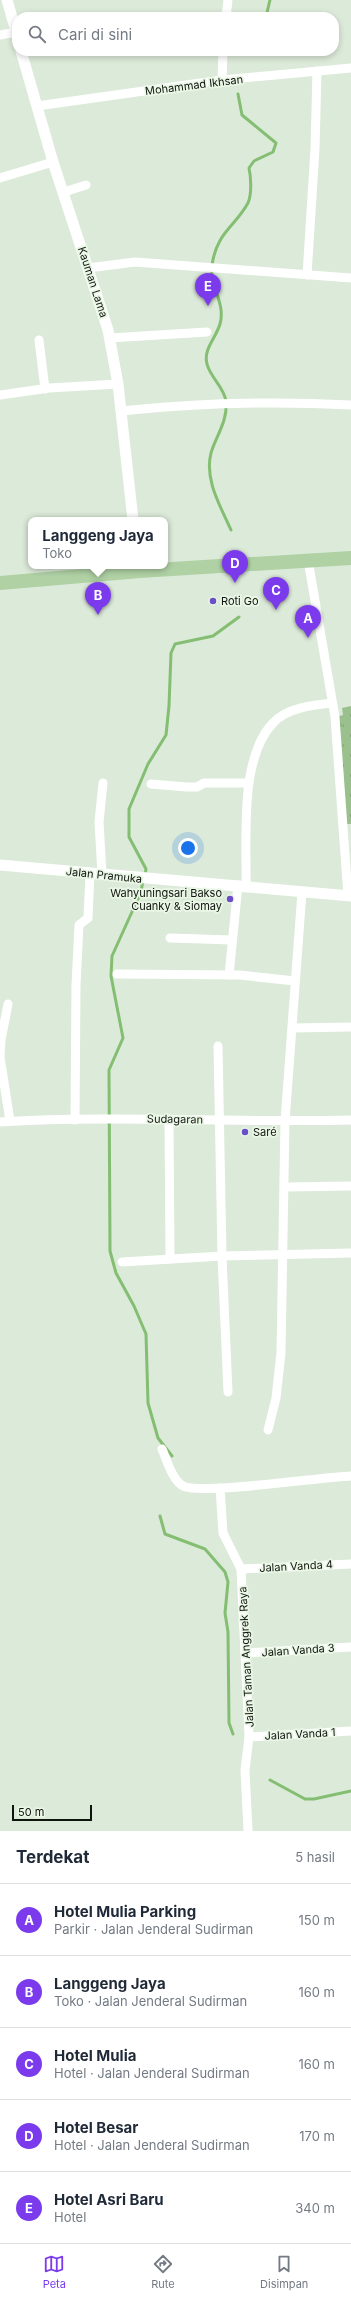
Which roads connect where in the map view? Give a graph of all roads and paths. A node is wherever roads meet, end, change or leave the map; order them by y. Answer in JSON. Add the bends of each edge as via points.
{"nodes":[{"id":1,"x":7,"y":0,"type":"edge"},
{"id":2,"x":228,"y":0,"type":"edge"},
{"id":3,"x":227,"y":12,"type":"edge"},
{"id":4,"x":12,"y":17,"type":"edge"},
{"id":5,"x":12,"y":34,"type":"edge"},
{"id":6,"x":0,"y":35,"type":"edge"},
{"id":7,"x":23,"y":56,"type":"edge"},
{"id":8,"x":223,"y":56,"type":"edge"},
{"id":9,"x":351,"y":68,"type":"edge"},
{"id":10,"x":317,"y":72,"type":"junction"},
{"id":11,"x":222,"y":80,"type":"junction"},
{"id":12,"x":37,"y":106,"type":"junction"},
{"id":13,"x":53,"y":162,"type":"junction"},
{"id":14,"x":0,"y":178,"type":"edge"},
{"id":15,"x":86,"y":185,"type":"dead end"},
{"id":16,"x":64,"y":192,"type":"junction"},
{"id":17,"x":88,"y":268,"type":"junction"},
{"id":18,"x":307,"y":275,"type":"junction"},
{"id":19,"x":351,"y":278,"type":"edge"},
{"id":20,"x":207,"y":332,"type":"dead end"},
{"id":21,"x":110,"y":338,"type":"junction"},
{"id":22,"x":39,"y":340,"type":"dead end"},
{"id":23,"x":118,"y":384,"type":"junction"},
{"id":24,"x":45,"y":389,"type":"junction"},
{"id":25,"x":0,"y":395,"type":"edge"},
{"id":26,"x":351,"y":405,"type":"edge"},
{"id":27,"x":121,"y":411,"type":"junction"},
{"id":28,"x":133,"y":517,"type":"edge"},
{"id":29,"x":351,"y":558,"type":"edge"},
{"id":30,"x":308,"y":560,"type":"junction"},
{"id":31,"x":168,"y":567,"type":"edge"},
{"id":32,"x":139,"y":569,"type":"edge"},
{"id":33,"x":0,"y":583,"type":"edge"},
{"id":34,"x":332,"y":702,"type":"junction"},
{"id":35,"x":103,"y":783,"type":"dead end"},
{"id":36,"x":248,"y":783,"type":"junction"},
{"id":37,"x":151,"y":784,"type":"dead end"},
{"id":38,"x":0,"y":865,"type":"edge"},
{"id":39,"x":90,"y":872,"type":"junction"},
{"id":40,"x":102,"y":875,"type":"junction"},
{"id":41,"x":242,"y":886,"type":"junction"},
{"id":42,"x":302,"y":892,"type":"junction"},
{"id":43,"x":350,"y":896,"type":"edge"},
{"id":44,"x":170,"y":938,"type":"dead end"},
{"id":45,"x":232,"y":940,"type":"junction"},
{"id":46,"x":118,"y":974,"type":"dead end"},
{"id":47,"x":229,"y":975,"type":"junction"},
{"id":48,"x":295,"y":981,"type":"junction"},
{"id":49,"x":8,"y":1004,"type":"dead end"},
{"id":50,"x":351,"y":1027,"type":"edge"},
{"id":51,"x":292,"y":1028,"type":"junction"},
{"id":52,"x":218,"y":1046,"type":"dead end"},
{"id":53,"x":169,"y":1119,"type":"junction"},
{"id":54,"x":220,"y":1119,"type":"junction"},
{"id":55,"x":75,"y":1120,"type":"junction"},
{"id":56,"x":351,"y":1120,"type":"edge"},
{"id":57,"x":10,"y":1121,"type":"junction"},
{"id":58,"x":0,"y":1122,"type":"edge"},
{"id":59,"x":285,"y":1122,"type":"junction"},
{"id":60,"x":351,"y":1186,"type":"edge"},
{"id":61,"x":285,"y":1187,"type":"junction"},
{"id":62,"x":351,"y":1253,"type":"edge"},
{"id":63,"x":281,"y":1255,"type":"junction"},
{"id":64,"x":222,"y":1256,"type":"junction"},
{"id":65,"x":170,"y":1259,"type":"junction"},
{"id":66,"x":122,"y":1262,"type":"dead end"},
{"id":67,"x":228,"y":1392,"type":"dead end"},
{"id":68,"x":268,"y":1430,"type":"dead end"},
{"id":69,"x":162,"y":1449,"type":"dead end"},
{"id":70,"x":351,"y":1476,"type":"edge"},
{"id":71,"x":220,"y":1488,"type":"junction"},
{"id":72,"x":351,"y":1564,"type":"edge"},
{"id":73,"x":241,"y":1569,"type":"junction"},
{"id":74,"x":351,"y":1647,"type":"edge"},
{"id":75,"x":245,"y":1653,"type":"junction"},
{"id":76,"x":351,"y":1731,"type":"edge"},
{"id":77,"x":249,"y":1737,"type":"junction"},
{"id":78,"x":248,"y":1831,"type":"edge"}],
"edges":[{"from":1,"to":4,"type":"street"},
{"from":2,"to":3,"type":"street"},
{"from":5,"to":6,"type":"street"},
{"from":7,"to":12,"type":"street","name":"Kauman Lama"},
{"from":8,"to":11,"type":"street"},
{"from":9,"to":10,"type":"street","name":"Mohammad Ikhsan"},
{"from":10,"to":11,"type":"street","name":"Mohammad Ikhsan"},
{"from":10,"to":18,"type":"street"},
{"from":11,"to":12,"type":"street","name":"Mohammad Ikhsan"},
{"from":12,"to":13,"type":"street","name":"Kauman Lama"},
{"from":13,"to":14,"type":"street"},
{"from":13,"to":16,"type":"street","name":"Kauman Lama"},
{"from":15,"to":16,"type":"street"},
{"from":16,"to":17,"type":"street","name":"Kauman Lama"},
{"from":17,"to":18,"type":"street","via":[[135,262]]},
{"from":17,"to":21,"type":"street","name":"Kauman Lama"},
{"from":18,"to":19,"type":"street"},
{"from":20,"to":21,"type":"street"},
{"from":21,"to":23,"type":"street","name":"Kauman Lama"},
{"from":22,"to":24,"type":"street"},
{"from":23,"to":24,"type":"street"},
{"from":23,"to":27,"type":"street","name":"Kauman Lama"},
{"from":24,"to":25,"type":"street"},
{"from":26,"to":27,"type":"street","via":[[287,403],[160,407]]},
{"from":27,"to":28,"type":"street","name":"Kauman Lama"},
{"from":29,"to":30,"type":"main road"},
{"from":30,"to":31,"type":"main road"},
{"from":30,"to":34,"type":"street"},
{"from":32,"to":33,"type":"main road"},
{"from":34,"to":36,"type":"street","via":[[291,711],[273,722],[261,740]]},
{"from":34,"to":43,"type":"street"},
{"from":35,"to":40,"type":"street","via":[[99,822]]},
{"from":36,"to":37,"type":"street","via":[[204,783],[197,787]]},
{"from":36,"to":41,"type":"street"},
{"from":38,"to":39,"type":"street","name":"Jalan Pramuka"},
{"from":39,"to":40,"type":"street","name":"Jalan Pramuka"},
{"from":39,"to":55,"type":"street","via":[[88,918],[79,925]]},
{"from":40,"to":41,"type":"street","name":"Jalan Pramuka"},
{"from":41,"to":42,"type":"street","name":"Jalan Pramuka"},
{"from":41,"to":45,"type":"street"},
{"from":42,"to":43,"type":"street","name":"Jalan Pramuka"},
{"from":42,"to":48,"type":"street"},
{"from":44,"to":45,"type":"street"},
{"from":45,"to":47,"type":"street"},
{"from":46,"to":47,"type":"street"},
{"from":47,"to":48,"type":"street"},
{"from":48,"to":51,"type":"street"},
{"from":49,"to":57,"type":"street","via":[[0,1040],[0,1057]]},
{"from":50,"to":51,"type":"street"},
{"from":51,"to":59,"type":"street"},
{"from":52,"to":54,"type":"street"},
{"from":53,"to":54,"type":"street","name":"Sudagaran"},
{"from":53,"to":55,"type":"street","name":"Sudagaran"},
{"from":53,"to":65,"type":"street"},
{"from":54,"to":59,"type":"street","name":"Sudagaran"},
{"from":54,"to":64,"type":"street"},
{"from":55,"to":57,"type":"street","name":"Sudagaran"},
{"from":56,"to":59,"type":"street","name":"Sudagaran"},
{"from":57,"to":58,"type":"street","name":"Sudagaran"},
{"from":59,"to":61,"type":"street"},
{"from":60,"to":61,"type":"street"},
{"from":61,"to":63,"type":"street"},
{"from":62,"to":63,"type":"street"},
{"from":63,"to":64,"type":"street"},
{"from":63,"to":68,"type":"street","via":[[281,1353],[276,1398]]},
{"from":64,"to":65,"type":"street"},
{"from":64,"to":67,"type":"street"},
{"from":65,"to":66,"type":"street"},
{"from":69,"to":71,"type":"street","via":[[177,1482],[182,1486]]},
{"from":70,"to":71,"type":"street"},
{"from":71,"to":73,"type":"street","name":"Jalan Taman Anggrek Raya","via":[[223,1533]]},
{"from":72,"to":73,"type":"street","name":"Jalan Vanda 4"},
{"from":73,"to":75,"type":"street","name":"Jalan Taman Anggrek Raya"},
{"from":74,"to":75,"type":"street","name":"Jalan Vanda 3"},
{"from":75,"to":77,"type":"street","name":"Jalan Taman Anggrek Raya"},
{"from":76,"to":77,"type":"street","name":"Jalan Vanda 1"},
{"from":77,"to":78,"type":"street","name":"Jalan Taman Anggrek Raya","via":[[245,1770]]}]}
